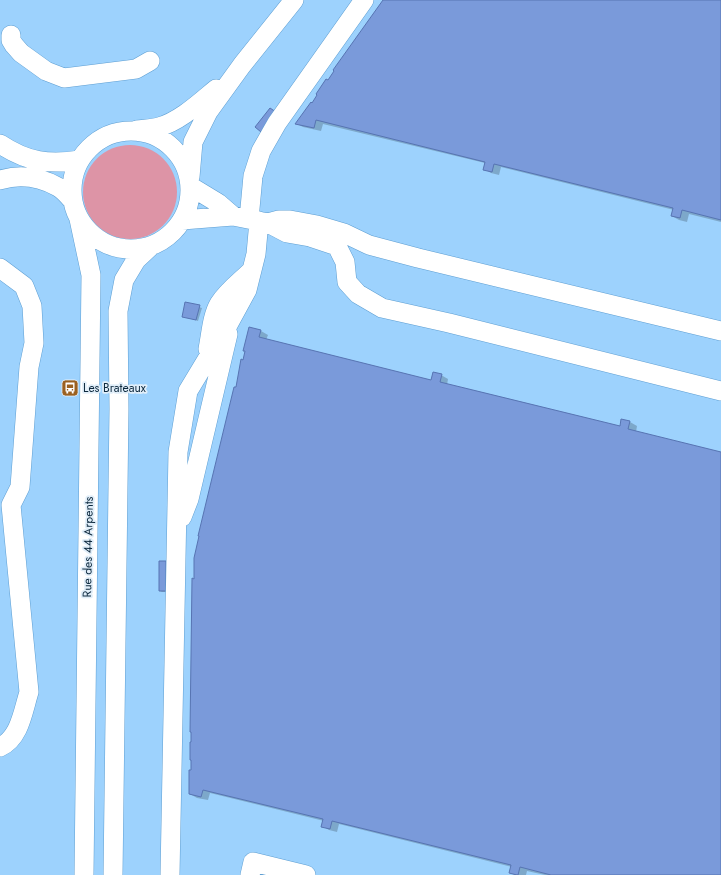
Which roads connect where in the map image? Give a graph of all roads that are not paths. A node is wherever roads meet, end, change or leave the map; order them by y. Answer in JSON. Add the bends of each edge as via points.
{"nodes":[{"id":1,"x":294,"y":0,"type":"edge"},
{"id":2,"x":364,"y":0,"type":"edge"},
{"id":3,"x":11,"y":35,"type":"dead end"},
{"id":4,"x":150,"y":61,"type":"dead end"},
{"id":5,"x":242,"y":66,"type":"junction"},
{"id":6,"x":132,"y":131,"type":"junction"},
{"id":7,"x":0,"y":144,"type":"edge"},
{"id":8,"x":80,"y":160,"type":"junction"},
{"id":9,"x":0,"y":180,"type":"edge"},
{"id":10,"x":190,"y":183,"type":"junction"},
{"id":11,"x":72,"y":200,"type":"junction"},
{"id":12,"x":79,"y":220,"type":"junction"},
{"id":13,"x":182,"y":220,"type":"junction"},
{"id":14,"x":252,"y":220,"type":"junction"},
{"id":15,"x":151,"y":246,"type":"junction"},
{"id":16,"x":0,"y":268,"type":"edge"},
{"id":17,"x":253,"y":269,"type":"junction"},
{"id":18,"x":229,"y":323,"type":"junction"},
{"id":19,"x":721,"y":331,"type":"edge"},
{"id":20,"x":206,"y":362,"type":"junction"},
{"id":21,"x":721,"y":391,"type":"edge"},
{"id":22,"x":177,"y":531,"type":"junction"},
{"id":23,"x":0,"y":747,"type":"edge"},
{"id":24,"x":84,"y":875,"type":"edge"},
{"id":25,"x":113,"y":875,"type":"edge"},
{"id":26,"x":170,"y":875,"type":"edge"},
{"id":27,"x":250,"y":875,"type":"edge"},
{"id":28,"x":306,"y":875,"type":"edge"}],
"edges":[{"from":1,"to":5,"type":"street","name":"Rue des 44 Arpents"},
{"from":2,"to":14,"type":"street","via":[[277,123],[261,151],[253,176]]},
{"from":3,"to":4,"type":"street","via":[[14,45],[22,53],[46,71],[64,78],[136,69]]},
{"from":5,"to":6,"type":"street","name":"Rue des 44 Arpents","via":[[175,120],[159,127]]},
{"from":5,"to":10,"type":"street","name":"Rue des 44 Arpents","via":[[208,112],[193,142]]},
{"from":6,"to":8,"type":"street","name":"Rue des 44 Arpents","via":[[112,134],[94,144]]},
{"from":6,"to":10,"type":"street","name":"Rue des 44 Arpents","via":[[152,135],[170,146],[182,162]]},
{"from":7,"to":8,"type":"street","via":[[14,153],[43,162]]},
{"from":8,"to":11,"type":"street","name":"Rue des 44 Arpents","via":[[74,173]]},
{"from":9,"to":11,"type":"street","via":[[22,176],[37,178],[60,188]]},
{"from":10,"to":13,"type":"street","name":"Rue des 44 Arpents","via":[[188,204]]},
{"from":10,"to":14,"type":"street","via":[[218,203]]},
{"from":11,"to":12,"type":"street","name":"Rue des 44 Arpents"},
{"from":12,"to":15,"type":"street","name":"Rue des 44 Arpents","via":[[92,235],[110,246],[130,250]]},
{"from":12,"to":24,"type":"street","name":"Rue des 44 Arpents","via":[[91,275]]},
{"from":13,"to":14,"type":"street"},
{"from":13,"to":15,"type":"street","name":"Rue des 44 Arpents","via":[[169,236]]},
{"from":14,"to":17,"type":"street","via":[[256,254]]},
{"from":14,"to":19,"type":"street","via":[[290,220],[317,225],[344,233],[369,245]]},
{"from":14,"to":21,"type":"street","via":[[287,233],[337,246],[345,262],[347,282],[358,294],[382,308]]},
{"from":15,"to":25,"type":"street","name":"Rue des 44 Arpents","via":[[136,260],[124,280],[118,311]]},
{"from":16,"to":23,"type":"street","via":[[24,286],[32,306],[34,343],[28,367],[20,487],[11,505],[28,692],[21,720],[12,739]]},
{"from":17,"to":18,"type":"street","via":[[247,290]]},
{"from":17,"to":20,"type":"street","via":[[219,305]]},
{"from":18,"to":20,"type":"street"},
{"from":18,"to":22,"type":"street","via":[[227,344],[188,500]]},
{"from":20,"to":22,"type":"street","via":[[188,392],[182,420],[178,452]]},
{"from":22,"to":26,"type":"street"},
{"from":27,"to":28,"type":"street","via":[[253,862]]}]}
